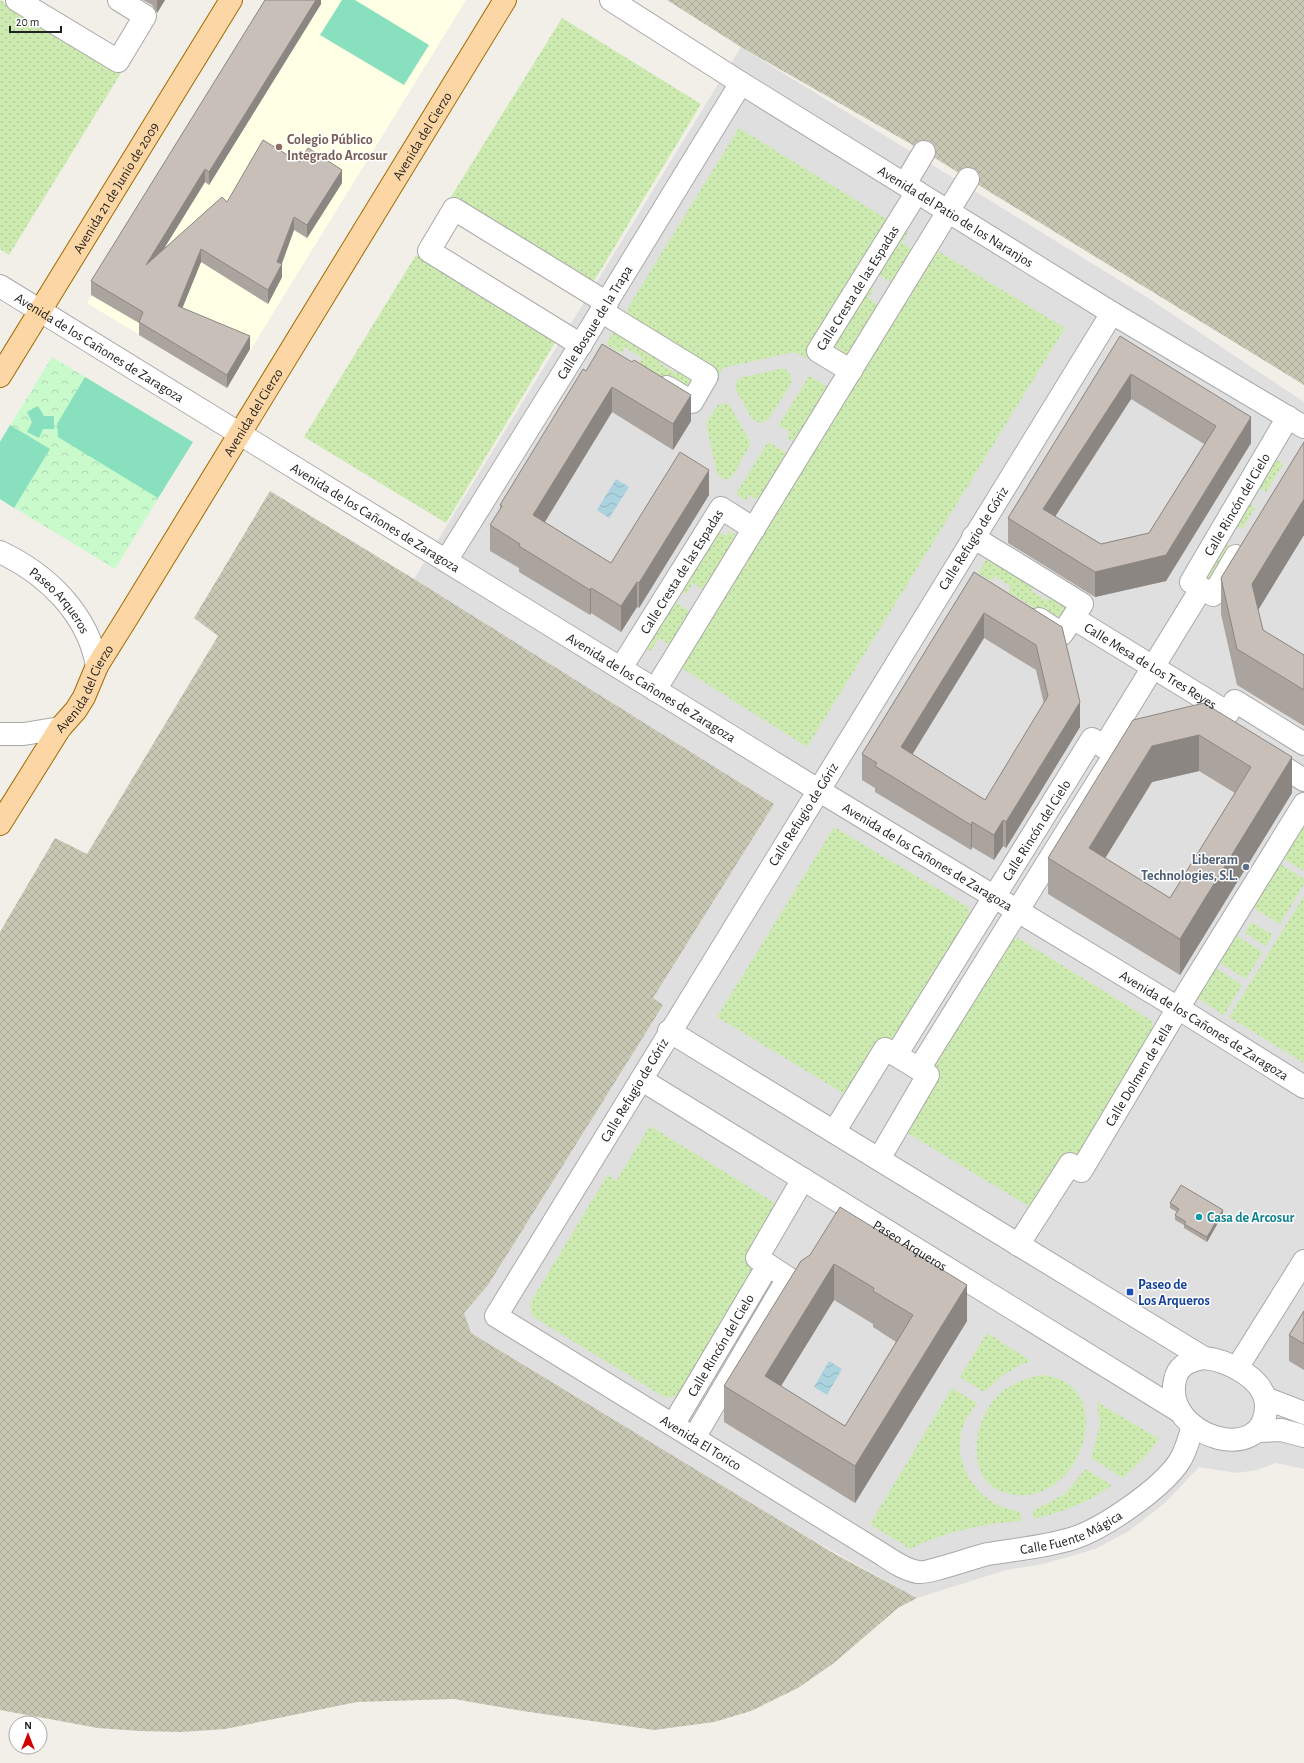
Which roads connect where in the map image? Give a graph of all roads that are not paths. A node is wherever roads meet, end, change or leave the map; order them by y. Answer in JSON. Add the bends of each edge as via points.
{"nodes":[{"id":1,"x":17,"y":0,"type":"edge"},
{"id":2,"x":119,"y":0,"type":"edge"},
{"id":3,"x":231,"y":0,"type":"edge"},
{"id":4,"x":506,"y":0,"type":"edge"},
{"id":5,"x":611,"y":0,"type":"edge"},
{"id":6,"x":740,"y":83,"type":"junction"},
{"id":7,"x":924,"y":152,"type":"dead end"},
{"id":8,"x":968,"y":179,"type":"dead end"},
{"id":9,"x":911,"y":188,"type":"junction"},
{"id":10,"x":948,"y":211,"type":"junction"},
{"id":11,"x":0,"y":286,"type":"edge"},
{"id":12,"x":604,"y":307,"type":"junction"},
{"id":13,"x":40,"y":311,"type":"junction"},
{"id":14,"x":1112,"y":312,"type":"junction"},
{"id":15,"x":583,"y":341,"type":"junction"},
{"id":16,"x":606,"y":349,"type":"edge"},
{"id":17,"x":851,"y":371,"type":"junction"},
{"id":18,"x":0,"y":376,"type":"edge"},
{"id":19,"x":652,"y":378,"type":"edge"},
{"id":20,"x":1296,"y":422,"type":"edge"},
{"id":21,"x":240,"y":434,"type":"junction"},
{"id":22,"x":754,"y":529,"type":"junction"},
{"id":23,"x":1248,"y":536,"type":"edge"},
{"id":24,"x":973,"y":537,"type":"junction"},
{"id":25,"x":0,"y":552,"type":"edge"},
{"id":26,"x":446,"y":561,"type":"junction"},
{"id":27,"x":955,"y":566,"type":"junction"},
{"id":28,"x":975,"y":578,"type":"edge"},
{"id":29,"x":1201,"y":588,"type":"junction"},
{"id":30,"x":1022,"y":608,"type":"edge"},
{"id":31,"x":1073,"y":618,"type":"junction"},
{"id":32,"x":97,"y":666,"type":"junction"},
{"id":33,"x":1153,"y":667,"type":"junction"},
{"id":34,"x":621,"y":668,"type":"junction"},
{"id":35,"x":655,"y":690,"type":"junction"},
{"id":36,"x":1228,"y":713,"type":"junction"},
{"id":37,"x":60,"y":728,"type":"junction"},
{"id":38,"x":0,"y":734,"type":"edge"},
{"id":39,"x":1304,"y":744,"type":"edge"},
{"id":40,"x":1104,"y":747,"type":"junction"},
{"id":41,"x":1304,"y":780,"type":"edge"},
{"id":42,"x":818,"y":790,"type":"junction"},
{"id":43,"x":1304,"y":804,"type":"edge"},
{"id":44,"x":0,"y":824,"type":"edge"},
{"id":45,"x":995,"y":896,"type":"junction"},
{"id":46,"x":1018,"y":910,"type":"junction"},
{"id":47,"x":1178,"y":1008,"type":"junction"},
{"id":48,"x":669,"y":1031,"type":"junction"},
{"id":49,"x":896,"y":1055,"type":"junction"},
{"id":50,"x":919,"y":1069,"type":"junction"},
{"id":51,"x":642,"y":1080,"type":"junction"},
{"id":52,"x":1304,"y":1087,"type":"edge"},
{"id":53,"x":834,"y":1132,"type":"junction"},
{"id":54,"x":879,"y":1159,"type":"junction"},
{"id":55,"x":803,"y":1179,"type":"junction"},
{"id":56,"x":848,"y":1207,"type":"junction"},
{"id":57,"x":836,"y":1226,"type":"edge"},
{"id":58,"x":1018,"y":1245,"type":"junction"},
{"id":59,"x":1304,"y":1262,"type":"edge"},
{"id":60,"x":768,"y":1266,"type":"junction"},
{"id":61,"x":496,"y":1316,"type":"joint"},
{"id":62,"x":1204,"y":1358,"type":"junction"},
{"id":63,"x":1237,"y":1368,"type":"junction"},
{"id":64,"x":1265,"y":1398,"type":"junction"},
{"id":65,"x":1304,"y":1413,"type":"edge"},
{"id":66,"x":1186,"y":1418,"type":"junction"},
{"id":67,"x":673,"y":1425,"type":"junction"},
{"id":68,"x":1258,"y":1431,"type":"junction"},
{"id":69,"x":1304,"y":1436,"type":"edge"},
{"id":70,"x":694,"y":1438,"type":"junction"},
{"id":71,"x":908,"y":1569,"type":"joint"}],
"edges":[{"from":1,"to":2,"type":"street","via":[[118,61],[145,16]]},
{"from":3,"to":13,"type":"main road","name":"Avenida 21 de Junio de 2009"},
{"from":4,"to":21,"type":"main road","name":"Avenida del Cierzo"},
{"from":5,"to":6,"type":"street","name":"Avenida del Patio de los Naranjos"},
{"from":6,"to":9,"type":"street","name":"Avenida del Patio de los Naranjos"},
{"from":6,"to":12,"type":"street","name":"Calle Bosque de la Trapa"},
{"from":7,"to":9,"type":"street","name":"Calle Cresta de las Espadas"},
{"from":8,"to":10,"type":"street"},
{"from":9,"to":10,"type":"street","name":"Avenida del Patio de los Naranjos"},
{"from":9,"to":17,"type":"street","name":"Calle Cresta de las Espadas","via":[[818,351]]},
{"from":10,"to":14,"type":"street","name":"Avenida del Patio de los Naranjos"},
{"from":10,"to":17,"type":"street"},
{"from":11,"to":13,"type":"street","name":"Avenida de los Cañones de Zaragoza"},
{"from":12,"to":15,"type":"street","name":"Calle Bosque de la Trapa"},
{"from":12,"to":15,"type":"street","via":[[454,210],[442,229],[429,251]]},
{"from":12,"to":19,"type":"street","via":[[707,376],[692,402]]},
{"from":13,"to":18,"type":"main road","name":"Avenida 21 de Junio de 2009"},
{"from":13,"to":21,"type":"street","name":"Avenida de los Cañones de Zaragoza"},
{"from":14,"to":20,"type":"street","name":"Avenida del Patio de los Naranjos"},
{"from":14,"to":24,"type":"street","name":"Calle Refugio de Góriz"},
{"from":15,"to":16,"type":"street"},
{"from":15,"to":26,"type":"street","name":"Calle Bosque de la Trapa"},
{"from":17,"to":22,"type":"street"},
{"from":20,"to":29,"type":"street","name":"Calle Rincón del Cielo","via":[[1191,582]]},
{"from":21,"to":26,"type":"street","name":"Avenida de los Cañones de Zaragoza"},
{"from":21,"to":32,"type":"main road","name":"Avenida del Cierzo"},
{"from":22,"to":34,"type":"street","name":"Calle Cresta de las Espadas","via":[[721,508]]},
{"from":22,"to":35,"type":"street"},
{"from":23,"to":29,"type":"street","name":"Calle Rincón del Cielo","via":[[1212,595]]},
{"from":24,"to":27,"type":"street","name":"Calle Refugio de Góriz"},
{"from":24,"to":31,"type":"street","name":"Calle Mesa de Los Tres Reyes","via":[[1082,604]]},
{"from":25,"to":32,"type":"street","name":"Paseo Arqueros","via":[[36,572],[66,601],[85,630],[94,650]]},
{"from":26,"to":34,"type":"street","name":"Avenida de los Cañones de Zaragoza"},
{"from":27,"to":28,"type":"street"},
{"from":27,"to":42,"type":"street","name":"Calle Refugio de Góriz"},
{"from":29,"to":33,"type":"street"},
{"from":30,"to":31,"type":"street","name":"Calle Mesa de Los Tres Reyes","via":[[1062,634]]},
{"from":31,"to":33,"type":"street","name":"Calle Mesa de Los Tres Reyes"},
{"from":32,"to":37,"type":"main road","name":"Avenida del Cierzo","via":[[76,710]]},
{"from":33,"to":36,"type":"street","name":"Calle Mesa de Los Tres Reyes"},
{"from":33,"to":40,"type":"street"},
{"from":34,"to":35,"type":"street","name":"Avenida de los Cañones de Zaragoza"},
{"from":35,"to":42,"type":"street","name":"Avenida de los Cañones de Zaragoza"},
{"from":36,"to":39,"type":"street","name":"Calle Mesa de Los Tres Reyes","via":[[1235,701]]},
{"from":36,"to":41,"type":"street","name":"Calle Mesa de Los Tres Reyes","via":[[1219,726]]},
{"from":37,"to":38,"type":"street","via":[[24,734]]},
{"from":37,"to":44,"type":"main road","name":"Avenida del Cierzo"},
{"from":40,"to":45,"type":"street","name":"Calle Rincón del Cielo","via":[[1092,740]]},
{"from":40,"to":46,"type":"street","name":"Calle Rincón del Cielo","via":[[1115,754]]},
{"from":42,"to":45,"type":"street","name":"Avenida de los Cañones de Zaragoza"},
{"from":42,"to":48,"type":"street","name":"Calle Refugio de Góriz"},
{"from":43,"to":47,"type":"street","name":"Calle Dolmen de Tella"},
{"from":45,"to":46,"type":"street","name":"Avenida de los Cañones de Zaragoza"},
{"from":45,"to":49,"type":"street","name":"Calle Rincón del Cielo"},
{"from":46,"to":47,"type":"street","name":"Avenida de los Cañones de Zaragoza"},
{"from":46,"to":50,"type":"street","name":"Calle Rincón del Cielo"},
{"from":47,"to":52,"type":"street","name":"Avenida de los Cañones de Zaragoza"},
{"from":47,"to":58,"type":"street","name":"Calle Dolmen de Tella","via":[[1081,1171],[1070,1164]]},
{"from":48,"to":51,"type":"street","name":"Calle Refugio de Góriz"},
{"from":48,"to":53,"type":"street"},
{"from":49,"to":50,"type":"street"},
{"from":49,"to":53,"type":"street","via":[[885,1049]]},
{"from":50,"to":54,"type":"street","via":[[928,1075]]},
{"from":51,"to":55,"type":"street","name":"Paseo Arqueros"},
{"from":51,"to":61,"type":"street","name":"Calle Refugio de Góriz"},
{"from":53,"to":54,"type":"street"},
{"from":54,"to":58,"type":"street"},
{"from":55,"to":56,"type":"street","name":"Paseo Arqueros"},
{"from":55,"to":60,"type":"street","name":"Calle Rincón del Cielo","via":[[757,1258]]},
{"from":56,"to":57,"type":"street"},
{"from":56,"to":66,"type":"street","name":"Paseo Arqueros"},
{"from":58,"to":62,"type":"street"},
{"from":59,"to":63,"type":"street"},
{"from":60,"to":67,"type":"street","name":"Calle Rincón del Cielo"},
{"from":60,"to":70,"type":"street","name":"Calle Rincón del Cielo","via":[[798,1275]]},
{"from":61,"to":67,"type":"street","name":"Avenida El Torico"},
{"from":62,"to":63,"type":"street","via":[[1220,1360]]},
{"from":62,"to":66,"type":"street","via":[[1183,1365],[1178,1371],[1172,1390],[1174,1402]]},
{"from":63,"to":64,"type":"street","via":[[1255,1382]]},
{"from":64,"to":65,"type":"street"},
{"from":64,"to":68,"type":"street","via":[[1265,1416]]},
{"from":66,"to":68,"type":"street","via":[[1203,1432],[1230,1440],[1241,1439]]},
{"from":66,"to":71,"type":"street","name":"Calle Fuente Mágica","via":[[1185,1451],[1173,1470],[1159,1484],[1097,1528],[1075,1538],[1048,1545],[978,1556],[919,1573]]},
{"from":67,"to":70,"type":"street","name":"Avenida El Torico"},
{"from":68,"to":69,"type":"street","via":[[1281,1430]]},
{"from":70,"to":71,"type":"street","name":"Avenida El Torico"}]}
